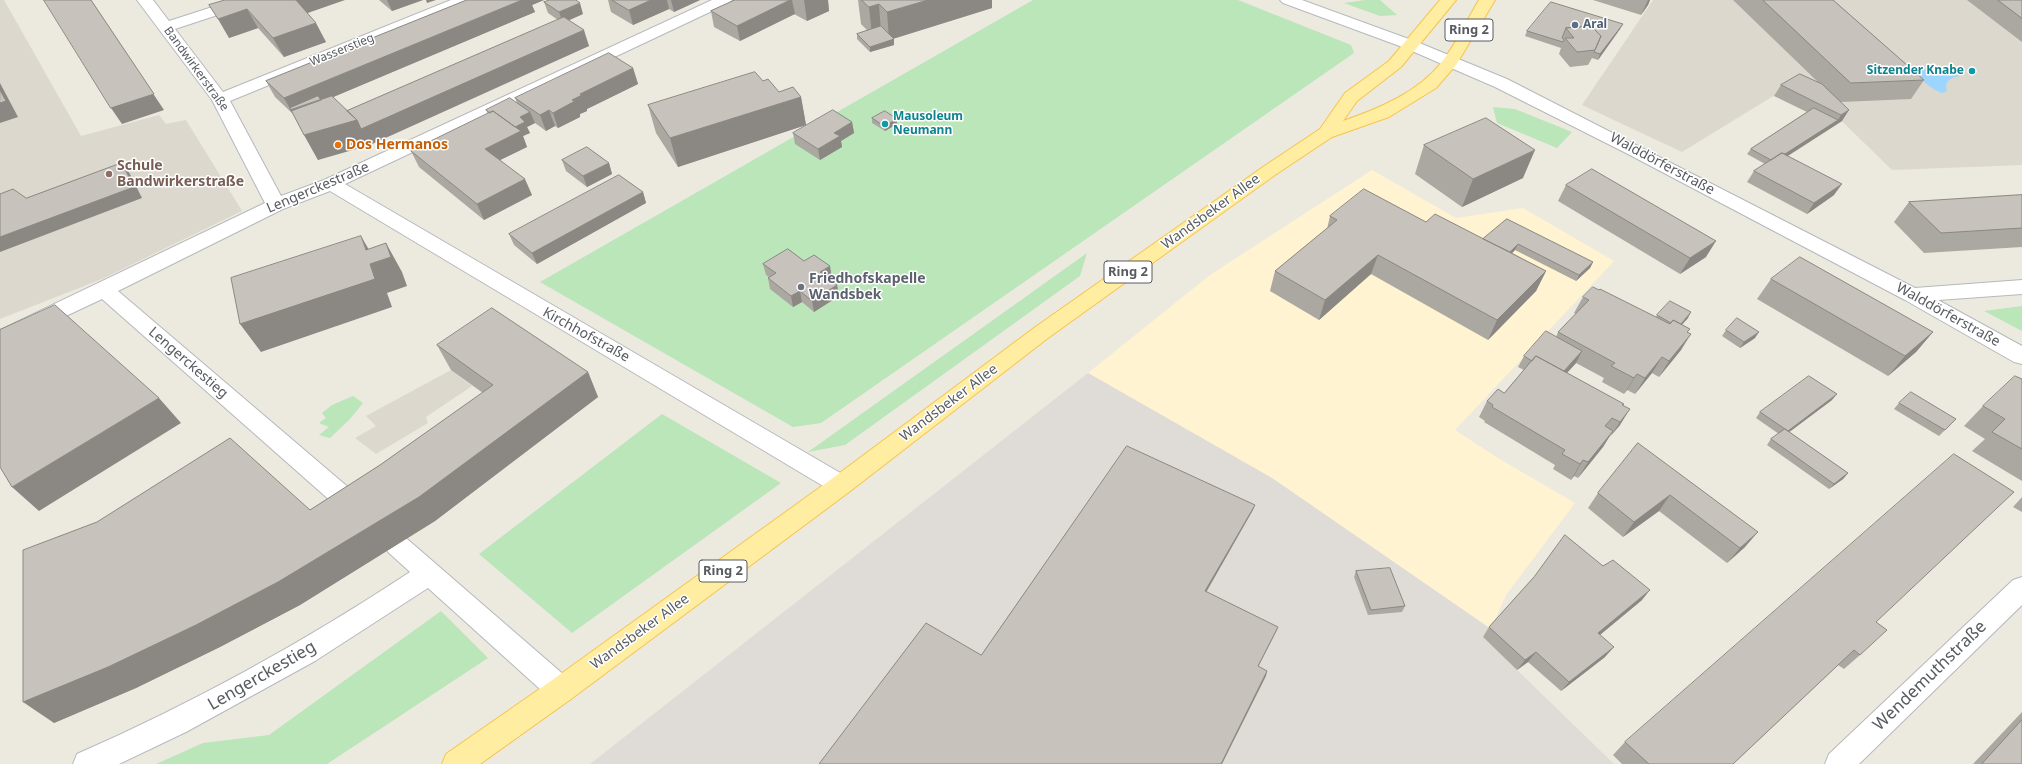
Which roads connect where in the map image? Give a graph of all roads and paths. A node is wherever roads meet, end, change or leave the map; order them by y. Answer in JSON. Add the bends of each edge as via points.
{"nodes":[{"id":1,"x":145,"y":0,"type":"edge"},
{"id":2,"x":249,"y":0,"type":"edge"},
{"id":3,"x":464,"y":0,"type":"edge"},
{"id":4,"x":724,"y":0,"type":"edge"},
{"id":5,"x":1288,"y":0,"type":"edge"},
{"id":6,"x":1448,"y":0,"type":"edge"},
{"id":7,"x":1487,"y":0,"type":"edge"},
{"id":8,"x":165,"y":27,"type":"junction"},
{"id":9,"x":1411,"y":45,"type":"junction"},
{"id":10,"x":1451,"y":61,"type":"junction"},
{"id":11,"x":220,"y":99,"type":"junction"},
{"id":12,"x":1326,"y":133,"type":"junction"},
{"id":13,"x":331,"y":184,"type":"junction"},
{"id":14,"x":276,"y":205,"type":"junction"},
{"id":15,"x":2022,"y":287,"type":"edge"},
{"id":16,"x":104,"y":290,"type":"junction"},
{"id":17,"x":1912,"y":295,"type":"junction"},
{"id":18,"x":0,"y":339,"type":"edge"},
{"id":19,"x":2022,"y":356,"type":"edge"},
{"id":20,"x":841,"y":485,"type":"junction"},
{"id":21,"x":362,"y":514,"type":"edge"},
{"id":22,"x":396,"y":545,"type":"dead end"},
{"id":23,"x":429,"y":572,"type":"junction"},
{"id":24,"x":2022,"y":588,"type":"edge"},
{"id":25,"x":561,"y":690,"type":"junction"},
{"id":26,"x":87,"y":764,"type":"edge"},
{"id":27,"x":456,"y":764,"type":"edge"},
{"id":28,"x":1839,"y":764,"type":"edge"}],
"edges":[{"from":1,"to":8,"type":"street","name":"Bandwirkerstraße"},
{"from":2,"to":8,"type":"street"},
{"from":3,"to":11,"type":"street","name":"Wasserstieg"},
{"from":4,"to":13,"type":"street","name":"Lengerckestraße"},
{"from":5,"to":9,"type":"street","name":"Walddörferstraße"},
{"from":6,"to":9,"type":"main road","number":"Ring 2"},
{"from":7,"to":10,"type":"main road","number":"Ring 2"},
{"from":8,"to":11,"type":"street","name":"Bandwirkerstraße"},
{"from":9,"to":10,"type":"street","name":"Walddörferstraße"},
{"from":9,"to":12,"type":"main road","number":"Ring 2","via":[[1395,64],[1351,97]]},
{"from":10,"to":12,"type":"main road","name":"Wandsbeker Allee","number":"Ring 2","via":[[1430,84],[1383,113]]},
{"from":10,"to":17,"type":"street","name":"Walddörferstraße","via":[[1564,114]]},
{"from":11,"to":14,"type":"street","name":"Bandwirkerstraße"},
{"from":12,"to":20,"type":"main road","name":"Wandsbeker Allee","number":"Ring 2","via":[[1041,333]]},
{"from":13,"to":14,"type":"street","name":"Lengerckestraße"},
{"from":13,"to":20,"type":"street","name":"Kirchhofstraße","via":[[459,262]]},
{"from":14,"to":16,"type":"street","name":"Lengerckestraße"},
{"from":15,"to":17,"type":"street"},
{"from":16,"to":18,"type":"street","name":"Lengerckestraße"},
{"from":16,"to":21,"type":"street","name":"Lengerckestieg"},
{"from":17,"to":19,"type":"street","name":"Walddörferstraße"},
{"from":20,"to":25,"type":"main road","name":"Wandsbeker Allee","number":"Ring 2"},
{"from":22,"to":23,"type":"street"},
{"from":23,"to":25,"type":"street"},
{"from":23,"to":26,"type":"street","name":"Lengerckestieg","via":[[364,617],[282,666],[203,710]]},
{"from":24,"to":28,"type":"street","name":"Wendemuthstraße"},
{"from":25,"to":27,"type":"main road","name":"Wandsbeker Allee","number":"Ring 2"}]}
